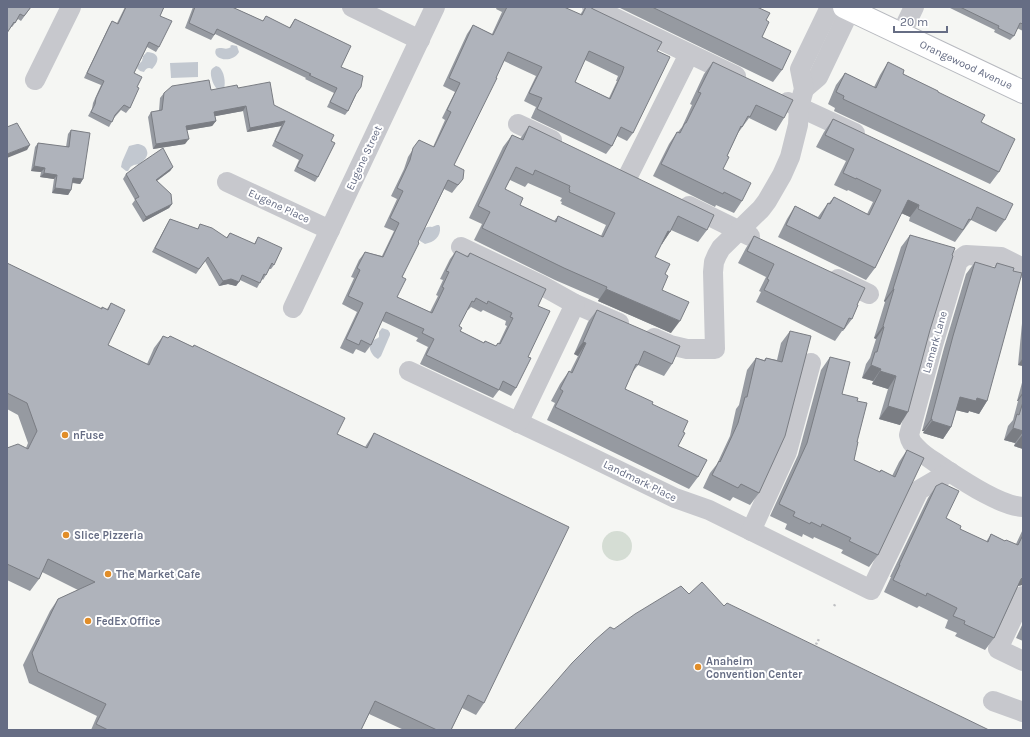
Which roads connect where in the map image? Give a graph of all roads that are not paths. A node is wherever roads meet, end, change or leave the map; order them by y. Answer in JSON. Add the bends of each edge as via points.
{"nodes":[{"id":1,"x":71,"y":7,"type":"edge"},
{"id":2,"x":352,"y":7,"type":"edge"},
{"id":3,"x":435,"y":7,"type":"edge"},
{"id":4,"x":592,"y":7,"type":"edge"},
{"id":5,"x":914,"y":7,"type":"edge"},
{"id":6,"x":841,"y":8,"type":"edge"},
{"id":7,"x":901,"y":34,"type":"junction"},
{"id":8,"x":420,"y":40,"type":"junction"},
{"id":9,"x":689,"y":54,"type":"junction"},
{"id":10,"x":35,"y":80,"type":"dead end"},
{"id":11,"x":751,"y":84,"type":"edge"},
{"id":12,"x":1023,"y":92,"type":"edge"},
{"id":13,"x":772,"y":94,"type":"edge"},
{"id":14,"x":802,"y":98,"type":"junction"},
{"id":15,"x":518,"y":124,"type":"dead end"},
{"id":16,"x":869,"y":140,"type":"edge"},
{"id":17,"x":566,"y":147,"type":"edge"},
{"id":18,"x":628,"y":176,"type":"edge"},
{"id":19,"x":227,"y":182,"type":"dead end"},
{"id":20,"x":670,"y":197,"type":"edge"},
{"id":21,"x":330,"y":230,"type":"junction"},
{"id":22,"x":739,"y":231,"type":"junction"},
{"id":23,"x":766,"y":244,"type":"edge"},
{"id":24,"x":461,"y":247,"type":"dead end"},
{"id":25,"x":1023,"y":268,"type":"edge"},
{"id":26,"x":821,"y":271,"type":"edge"},
{"id":27,"x":869,"y":294,"type":"dead end"},
{"id":28,"x":575,"y":304,"type":"junction"},
{"id":29,"x":293,"y":308,"type":"dead end"},
{"id":30,"x":811,"y":362,"type":"edge"},
{"id":31,"x":409,"y":371,"type":"dead end"},
{"id":32,"x":518,"y":423,"type":"junction"},
{"id":33,"x":950,"y":472,"type":"junction"},
{"id":34,"x":1023,"y":507,"type":"edge"},
{"id":35,"x":751,"y":531,"type":"junction"},
{"id":36,"x":1023,"y":596,"type":"edge"},
{"id":37,"x":1023,"y":661,"type":"edge"},
{"id":38,"x":993,"y":701,"type":"dead end"},
{"id":39,"x":1023,"y":712,"type":"edge"}],
"edges":[{"from":1,"to":10,"type":"street"},
{"from":2,"to":8,"type":"street"},
{"from":3,"to":8,"type":"street","name":"Eugene Street"},
{"from":4,"to":9,"type":"street"},
{"from":5,"to":7,"type":"street"},
{"from":6,"to":7,"type":"main road","name":"Orangewood Avenue"},
{"from":6,"to":14,"type":"street","via":[[818,78]]},
{"from":7,"to":12,"type":"main road","name":"Orangewood Avenue"},
{"from":8,"to":21,"type":"street","name":"Eugene Street"},
{"from":9,"to":11,"type":"street"},
{"from":9,"to":18,"type":"street"},
{"from":13,"to":14,"type":"street"},
{"from":14,"to":16,"type":"street"},
{"from":14,"to":22,"type":"street","via":[[794,143],[782,175],[761,209]]},
{"from":15,"to":17,"type":"street"},
{"from":19,"to":21,"type":"street","name":"Eugene Place"},
{"from":20,"to":22,"type":"street"},
{"from":21,"to":29,"type":"street","name":"Eugene Street"},
{"from":22,"to":23,"type":"street"},
{"from":22,"to":28,"type":"street","via":[[721,248],[714,262],[715,349],[687,349],[670,345]]},
{"from":24,"to":28,"type":"street"},
{"from":25,"to":33,"type":"street","name":"Lamark Lane","via":[[1001,258],[966,255],[958,261],[909,435],[917,449]]},
{"from":26,"to":27,"type":"street"},
{"from":28,"to":32,"type":"street"},
{"from":30,"to":35,"type":"street","via":[[787,452]]},
{"from":31,"to":32,"type":"street","name":"Landmark Place"},
{"from":32,"to":35,"type":"street","name":"Landmark Place","via":[[675,498],[709,510]]},
{"from":33,"to":34,"type":"street","name":"Lamark Lane","via":[[999,500]]},
{"from":33,"to":35,"type":"street","name":"Landmark Place","via":[[919,490],[871,590]]},
{"from":36,"to":37,"type":"street","via":[[998,649]]},
{"from":38,"to":39,"type":"street"}]}
